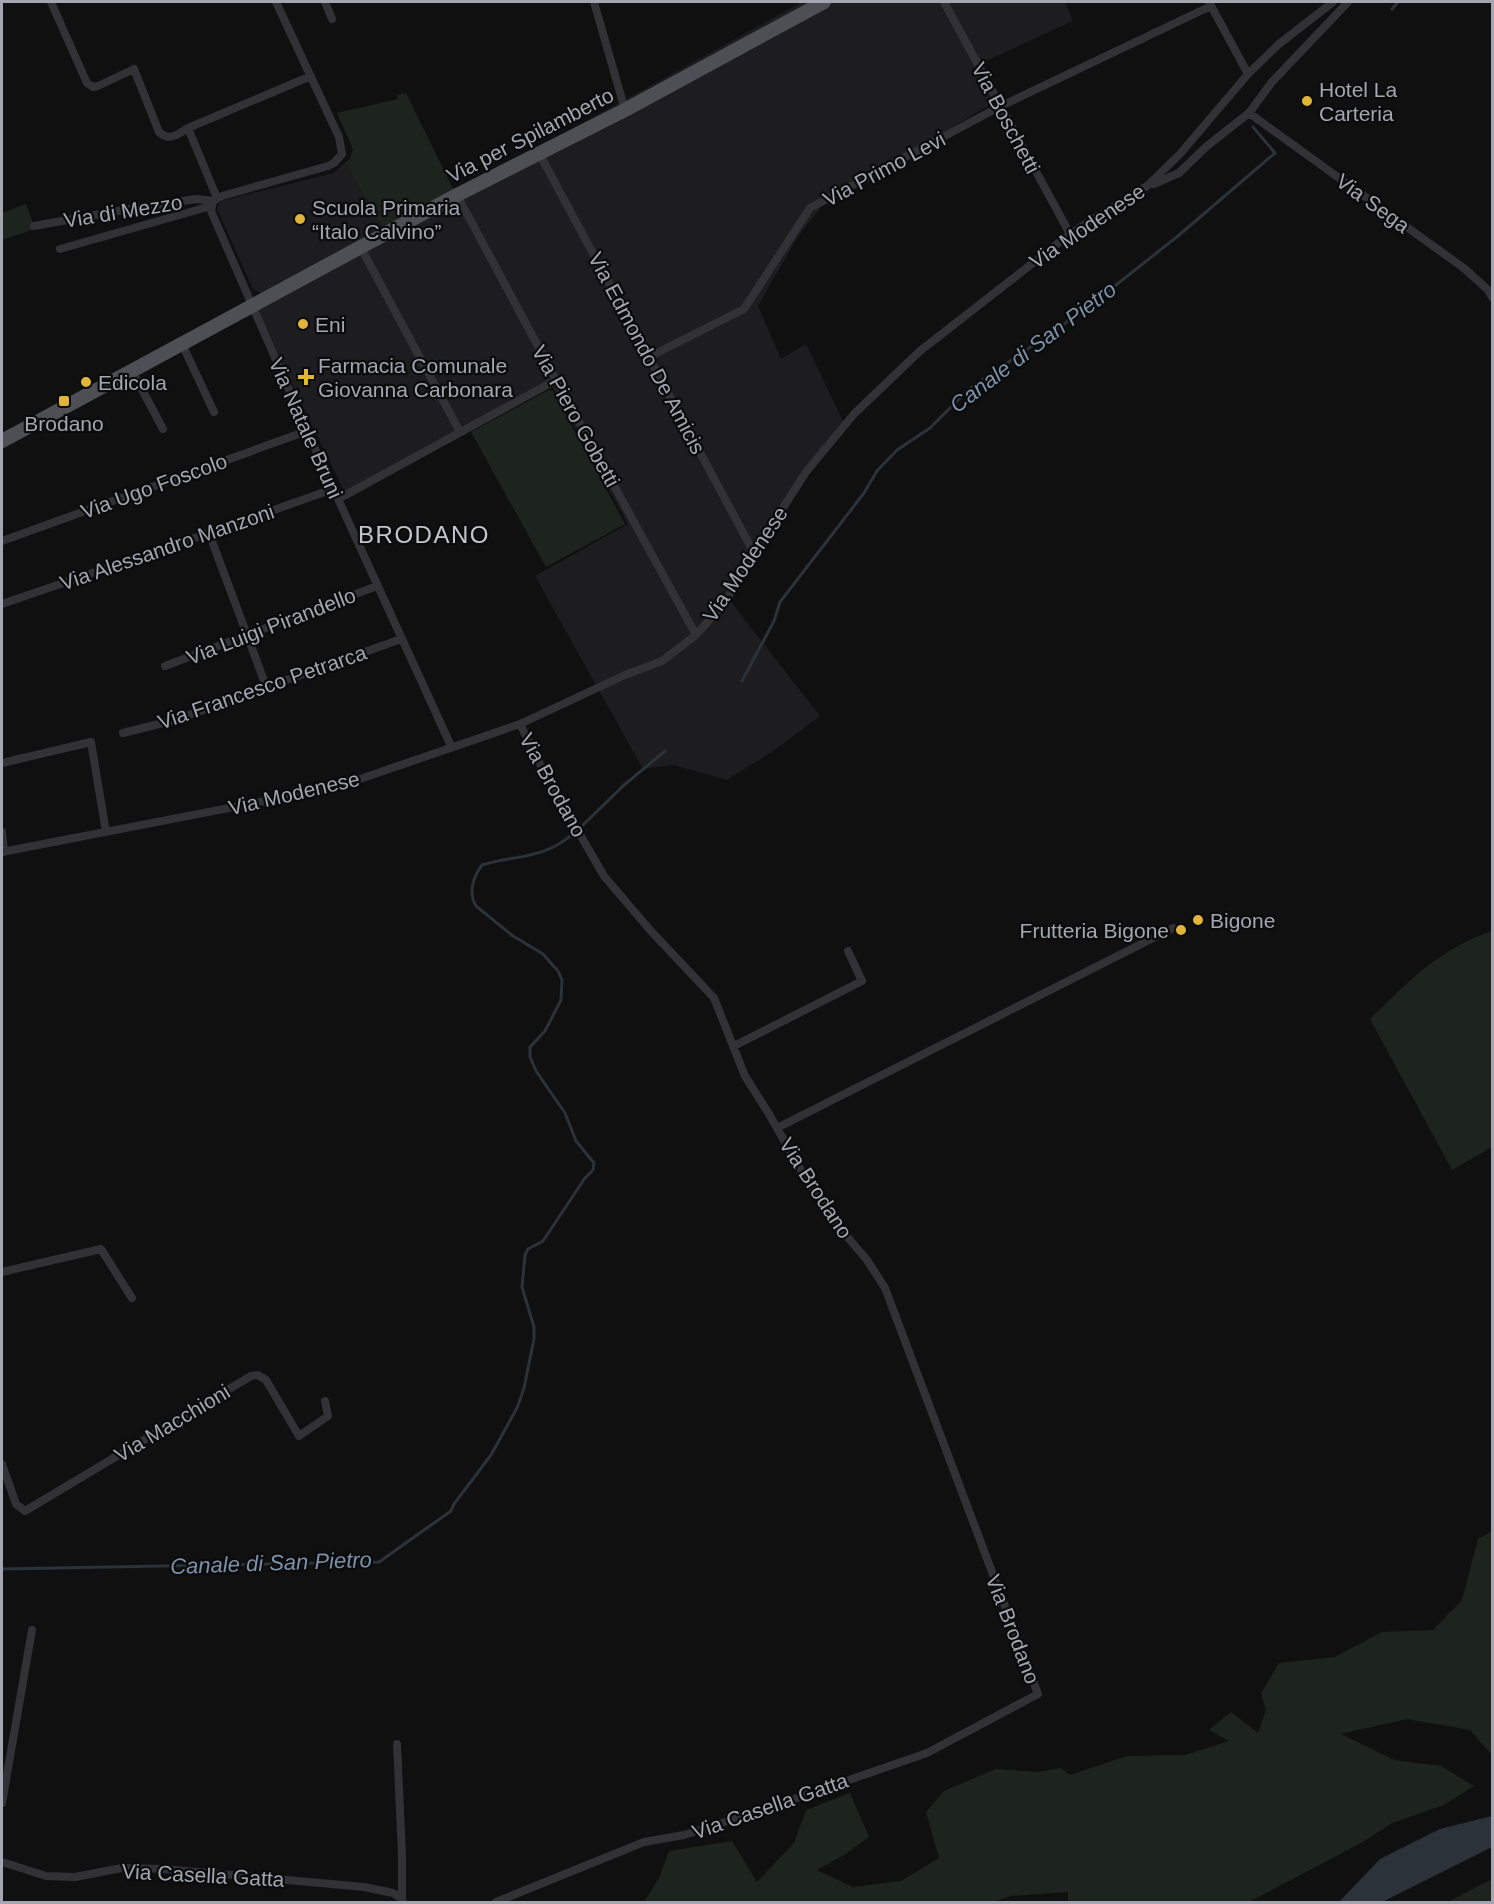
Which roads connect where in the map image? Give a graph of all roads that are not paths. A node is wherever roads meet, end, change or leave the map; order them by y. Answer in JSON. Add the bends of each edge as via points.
{"nodes":[{"id":1,"x":51,"y":2,"type":"edge"},
{"id":2,"x":276,"y":2,"type":"edge"},
{"id":3,"x":325,"y":2,"type":"edge"},
{"id":4,"x":594,"y":2,"type":"edge"},
{"id":5,"x":824,"y":2,"type":"edge"},
{"id":6,"x":944,"y":2,"type":"edge"},
{"id":7,"x":1317,"y":2,"type":"edge"},
{"id":8,"x":1333,"y":2,"type":"edge"},
{"id":9,"x":1348,"y":2,"type":"edge"},
{"id":10,"x":1210,"y":4,"type":"edge"},
{"id":11,"x":1322,"y":11,"type":"junction"},
{"id":12,"x":332,"y":19,"type":"dead end"},
{"id":13,"x":1248,"y":74,"type":"junction"},
{"id":14,"x":311,"y":76,"type":"junction"},
{"id":15,"x":999,"y":106,"type":"junction"},
{"id":16,"x":625,"y":110,"type":"junction"},
{"id":17,"x":1249,"y":113,"type":"junction"},
{"id":18,"x":188,"y":128,"type":"junction"},
{"id":19,"x":539,"y":153,"type":"junction"},
{"id":20,"x":1147,"y":186,"type":"junction"},
{"id":21,"x":457,"y":195,"type":"junction"},
{"id":22,"x":214,"y":202,"type":"junction"},
{"id":23,"x":34,"y":226,"type":"dead end"},
{"id":24,"x":1070,"y":234,"type":"junction"},
{"id":25,"x":361,"y":248,"type":"junction"},
{"id":26,"x":60,"y":249,"type":"dead end"},
{"id":27,"x":1492,"y":297,"type":"edge"},
{"id":28,"x":252,"y":306,"type":"junction"},
{"id":29,"x":182,"y":344,"type":"junction"},
{"id":30,"x":649,"y":357,"type":"junction"},
{"id":31,"x":132,"y":371,"type":"junction"},
{"id":32,"x":556,"y":380,"type":"junction"},
{"id":33,"x":214,"y":412,"type":"dead end"},
{"id":34,"x":163,"y":429,"type":"dead end"},
{"id":35,"x":307,"y":431,"type":"junction"},
{"id":36,"x":460,"y":432,"type":"junction"},
{"id":37,"x":2,"y":441,"type":"edge"},
{"id":38,"x":333,"y":489,"type":"junction"},
{"id":39,"x":338,"y":499,"type":"junction"},
{"id":40,"x":209,"y":533,"type":"junction"},
{"id":41,"x":2,"y":541,"type":"edge"},
{"id":42,"x":754,"y":553,"type":"junction"},
{"id":43,"x":377,"y":586,"type":"junction"},
{"id":44,"x":2,"y":604,"type":"edge"},
{"id":45,"x":246,"y":634,"type":"junction"},
{"id":46,"x":696,"y":635,"type":"junction"},
{"id":47,"x":401,"y":639,"type":"junction"},
{"id":48,"x":165,"y":666,"type":"dead end"},
{"id":49,"x":266,"y":686,"type":"junction"},
{"id":50,"x":520,"y":724,"type":"junction"},
{"id":51,"x":123,"y":733,"type":"dead end"},
{"id":52,"x":451,"y":746,"type":"junction"},
{"id":53,"x":2,"y":763,"type":"edge"},
{"id":54,"x":2,"y":832,"type":"edge"},
{"id":55,"x":106,"y":832,"type":"junction"},
{"id":56,"x":3,"y":852,"type":"edge"},
{"id":57,"x":1173,"y":928,"type":"dead end"},
{"id":58,"x":848,"y":951,"type":"dead end"},
{"id":59,"x":734,"y":1046,"type":"junction"},
{"id":60,"x":777,"y":1128,"type":"junction"},
{"id":61,"x":2,"y":1272,"type":"edge"},
{"id":62,"x":132,"y":1298,"type":"dead end"},
{"id":63,"x":325,"y":1401,"type":"dead end"},
{"id":64,"x":2,"y":1464,"type":"edge"},
{"id":65,"x":32,"y":1630,"type":"dead end"},
{"id":66,"x":1038,"y":1694,"type":"joint"},
{"id":67,"x":397,"y":1744,"type":"dead end"},
{"id":68,"x":2,"y":1803,"type":"edge"},
{"id":69,"x":2,"y":1862,"type":"edge"},
{"id":70,"x":402,"y":1901,"type":"edge"},
{"id":71,"x":496,"y":1902,"type":"edge"}],
"edges":[{"from":1,"to":18,"type":"street","via":[[90,85],[98,86],[134,69],[159,132],[170,138]]},
{"from":2,"to":14,"type":"street"},
{"from":3,"to":12,"type":"street"},
{"from":4,"to":16,"type":"street"},
{"from":5,"to":16,"type":"main road","name":"Via per Spilamberto"},
{"from":6,"to":15,"type":"street","name":"Via Boschetti"},
{"from":7,"to":11,"type":"street"},
{"from":8,"to":11,"type":"street","name":"Via Modenese"},
{"from":9,"to":17,"type":"street","via":[[1272,82]]},
{"from":10,"to":13,"type":"street"},
{"from":10,"to":15,"type":"street","name":"Via Primo Levi"},
{"from":11,"to":13,"type":"street","name":"Via Modenese"},
{"from":13,"to":20,"type":"street","name":"Via Modenese","via":[[1180,154]]},
{"from":14,"to":18,"type":"street"},
{"from":14,"to":22,"type":"street","via":[[339,137],[339,159],[328,166]]},
{"from":15,"to":24,"type":"street","name":"Via Boschetti"},
{"from":15,"to":30,"type":"street","name":"Via Primo Levi","via":[[810,208],[744,309]]},
{"from":16,"to":19,"type":"main road","name":"Via per Spilamberto"},
{"from":17,"to":20,"type":"street","via":[[1179,173]]},
{"from":17,"to":27,"type":"street","name":"Via Sega","via":[[1465,269]]},
{"from":18,"to":22,"type":"street","name":"Via Natale Bruni"},
{"from":19,"to":21,"type":"main road","name":"Via per Spilamberto"},
{"from":19,"to":30,"type":"street","name":"Via Edmondo De Amicis"},
{"from":20,"to":24,"type":"street","name":"Via Modenese"},
{"from":21,"to":25,"type":"main road","name":"Via per Spilamberto"},
{"from":21,"to":32,"type":"street","name":"Via Piero Gobetti"},
{"from":22,"to":23,"type":"street","name":"Via di Mezzo","via":[[197,199]]},
{"from":22,"to":26,"type":"street"},
{"from":22,"to":28,"type":"street","name":"Via Natale Bruni","via":[[217,225]]},
{"from":24,"to":42,"type":"street","name":"Via Modenese","via":[[920,351],[854,414],[806,472]]},
{"from":25,"to":28,"type":"main road","name":"Via per Spilamberto"},
{"from":25,"to":36,"type":"street"},
{"from":28,"to":29,"type":"main road","name":"Via per Spilamberto"},
{"from":28,"to":35,"type":"street","name":"Via Natale Bruni"},
{"from":29,"to":31,"type":"main road","name":"Via per Spilamberto"},
{"from":29,"to":33,"type":"street"},
{"from":30,"to":42,"type":"street","name":"Via Edmondo De Amicis"},
{"from":31,"to":34,"type":"street"},
{"from":31,"to":37,"type":"main road","name":"Via per Spilamberto"},
{"from":32,"to":36,"type":"street"},
{"from":32,"to":46,"type":"street","name":"Via Piero Gobetti"},
{"from":35,"to":38,"type":"street","name":"Via Natale Bruni"},
{"from":35,"to":41,"type":"street","name":"Via Ugo Foscolo"},
{"from":36,"to":39,"type":"street"},
{"from":38,"to":39,"type":"street","name":"Via Natale Bruni"},
{"from":38,"to":40,"type":"street","name":"Via Alessandro Manzoni"},
{"from":39,"to":43,"type":"street","name":"Via Natale Bruni"},
{"from":40,"to":44,"type":"street","name":"Via Alessandro Manzoni"},
{"from":40,"to":45,"type":"street"},
{"from":42,"to":46,"type":"street","name":"Via Modenese","via":[[725,602]]},
{"from":43,"to":45,"type":"street","name":"Via Luigi Pirandello"},
{"from":43,"to":47,"type":"street","name":"Via Natale Bruni"},
{"from":45,"to":48,"type":"street","name":"Via Luigi Pirandello"},
{"from":45,"to":49,"type":"street"},
{"from":46,"to":50,"type":"street","name":"Via Modenese","via":[[662,661]]},
{"from":47,"to":49,"type":"street","name":"Via Francesco Petrarca"},
{"from":47,"to":52,"type":"street","name":"Via Natale Bruni"},
{"from":49,"to":51,"type":"street","name":"Via Francesco Petrarca","via":[[175,720]]},
{"from":50,"to":52,"type":"street","name":"Via Modenese"},
{"from":50,"to":59,"type":"street","name":"Via Brodano","via":[[604,876],[714,998]]},
{"from":52,"to":55,"type":"street","name":"Via Modenese","via":[[337,787]]},
{"from":53,"to":55,"type":"street","via":[[91,742]]},
{"from":54,"to":56,"type":"street"},
{"from":55,"to":56,"type":"street","name":"Via Modenese"},
{"from":57,"to":60,"type":"street"},
{"from":58,"to":59,"type":"street","via":[[862,981]]},
{"from":59,"to":60,"type":"street","name":"Via Brodano","via":[[744,1076]]},
{"from":60,"to":66,"type":"street","name":"Via Brodano","via":[[833,1220],[885,1288]]},
{"from":61,"to":62,"type":"street","via":[[100,1249]]},
{"from":63,"to":64,"type":"street","name":"Via Macchioni","via":[[328,1416],[299,1436],[266,1380],[251,1376],[25,1511],[16,1504]]},
{"from":65,"to":68,"type":"street"},
{"from":66,"to":71,"type":"street","name":"Via Casella Gatta","via":[[927,1753],[754,1814],[684,1835],[644,1842]]},
{"from":67,"to":70,"type":"street"},
{"from":69,"to":70,"type":"street","name":"Via Casella Gatta","via":[[46,1876],[75,1877],[122,1868],[164,1869],[364,1887],[393,1893]]}]}
